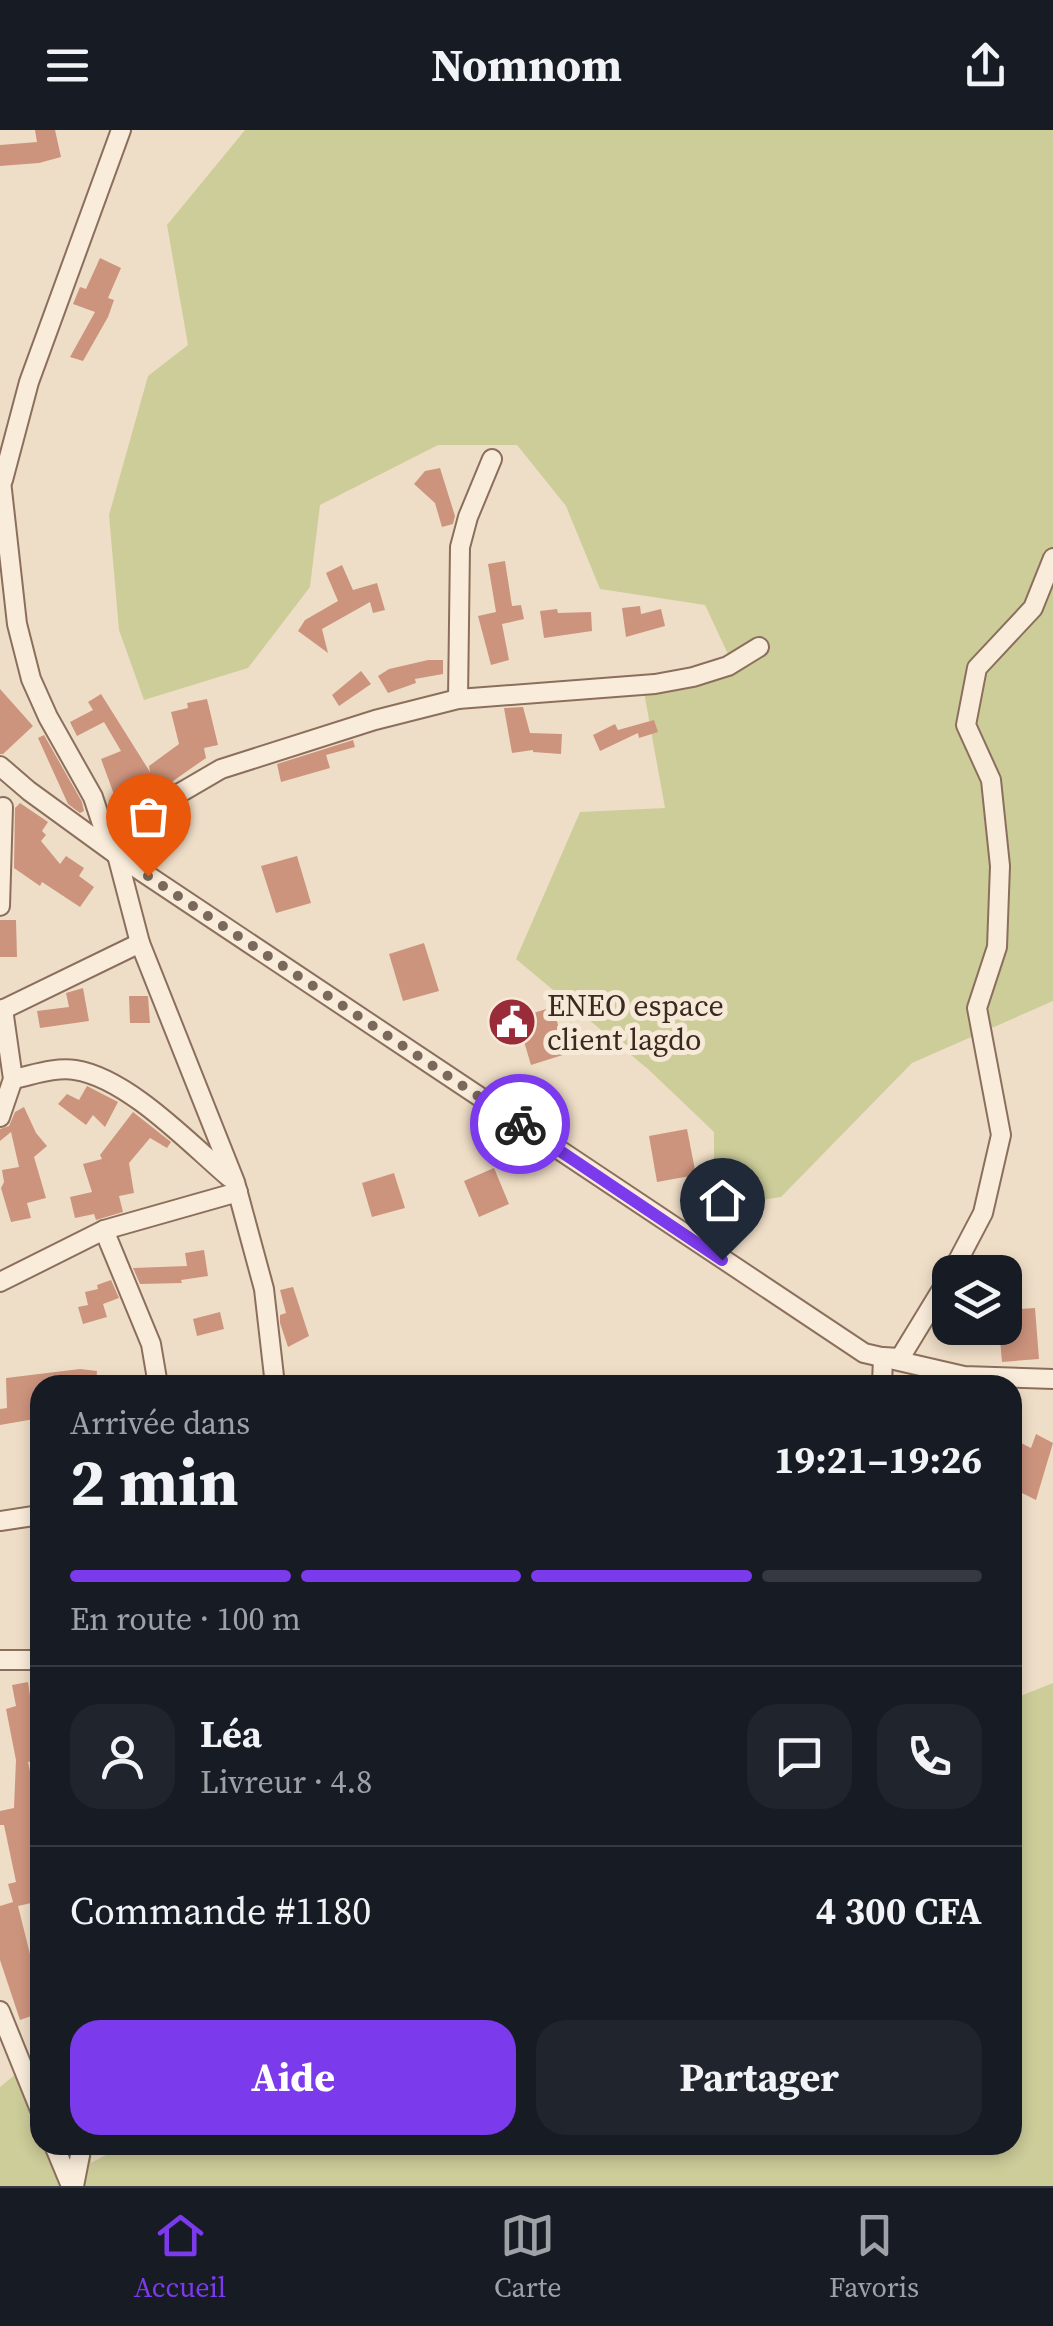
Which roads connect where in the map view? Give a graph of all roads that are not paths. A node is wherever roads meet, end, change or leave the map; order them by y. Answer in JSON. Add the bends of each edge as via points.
{"nodes":[{"id":1,"x":122,"y":130,"type":"edge"},
{"id":2,"x":492,"y":459,"type":"dead end"},
{"id":3,"x":1,"y":476,"type":"edge"},
{"id":4,"x":1053,"y":558,"type":"edge"},
{"id":5,"x":759,"y":647,"type":"dead end"},
{"id":6,"x":458,"y":699,"type":"junction"},
{"id":7,"x":0,"y":766,"type":"edge"},
{"id":8,"x":29,"y":791,"type":"junction"},
{"id":9,"x":2,"y":808,"type":"edge"},
{"id":10,"x":106,"y":836,"type":"junction"},
{"id":11,"x":117,"y":855,"type":"junction"},
{"id":12,"x":0,"y":906,"type":"edge"},
{"id":13,"x":140,"y":943,"type":"junction"},
{"id":14,"x":2,"y":1010,"type":"edge"},
{"id":15,"x":12,"y":1079,"type":"junction"},
{"id":16,"x":0,"y":1117,"type":"edge"},
{"id":17,"x":237,"y":1187,"type":"junction"},
{"id":18,"x":104,"y":1230,"type":"junction"},
{"id":19,"x":961,"y":1255,"type":"edge"},
{"id":20,"x":0,"y":1282,"type":"edge"},
{"id":21,"x":932,"y":1305,"type":"edge"},
{"id":22,"x":883,"y":1357,"type":"junction"},
{"id":23,"x":156,"y":1375,"type":"edge"},
{"id":24,"x":274,"y":1375,"type":"edge"},
{"id":25,"x":882,"y":1375,"type":"edge"},
{"id":26,"x":942,"y":1375,"type":"edge"},
{"id":27,"x":1022,"y":1379,"type":"edge"},
{"id":28,"x":1053,"y":1379,"type":"edge"},
{"id":29,"x":30,"y":1517,"type":"edge"},
{"id":30,"x":0,"y":1522,"type":"edge"},
{"id":31,"x":0,"y":1660,"type":"edge"},
{"id":32,"x":30,"y":1660,"type":"edge"},
{"id":33,"x":0,"y":2011,"type":"edge"},
{"id":34,"x":30,"y":2085,"type":"edge"},
{"id":35,"x":58,"y":2155,"type":"edge"},
{"id":36,"x":80,"y":2155,"type":"edge"},
{"id":37,"x":72,"y":2186,"type":"edge"}],
"edges":[{"from":1,"to":3,"type":"street"},
{"from":2,"to":6,"type":"street","via":[[460,547]]},
{"from":3,"to":10,"type":"street","via":[[17,624],[31,679],[93,797]]},
{"from":4,"to":19,"type":"street","via":[[1033,608],[976,668],[966,725],[991,780],[1000,866],[997,947],[977,1008],[1001,1135],[983,1213]]},
{"from":5,"to":6,"type":"street","via":[[714,672],[655,684]]},
{"from":6,"to":10,"type":"street","via":[[221,768]]},
{"from":7,"to":8,"type":"street"},
{"from":8,"to":9,"type":"street"},
{"from":8,"to":11,"type":"street"},
{"from":9,"to":12,"type":"street"},
{"from":10,"to":11,"type":"street"},
{"from":11,"to":13,"type":"street"},
{"from":11,"to":22,"type":"street","via":[[837,1336]]},
{"from":13,"to":14,"type":"street"},
{"from":13,"to":17,"type":"street"},
{"from":14,"to":15,"type":"street"},
{"from":15,"to":16,"type":"street"},
{"from":15,"to":17,"type":"street","via":[[59,1070],[97,1076],[146,1106]]},
{"from":17,"to":18,"type":"street"},
{"from":17,"to":24,"type":"street","via":[[264,1289]]},
{"from":18,"to":20,"type":"street"},
{"from":18,"to":23,"type":"street"},
{"from":21,"to":22,"type":"street","via":[[900,1358]]},
{"from":22,"to":25,"type":"street"},
{"from":22,"to":26,"type":"street"},
{"from":27,"to":28,"type":"street"},
{"from":29,"to":30,"type":"street"},
{"from":31,"to":32,"type":"street"},
{"from":33,"to":34,"type":"street"},
{"from":35,"to":37,"type":"street"},
{"from":36,"to":37,"type":"street"}]}
